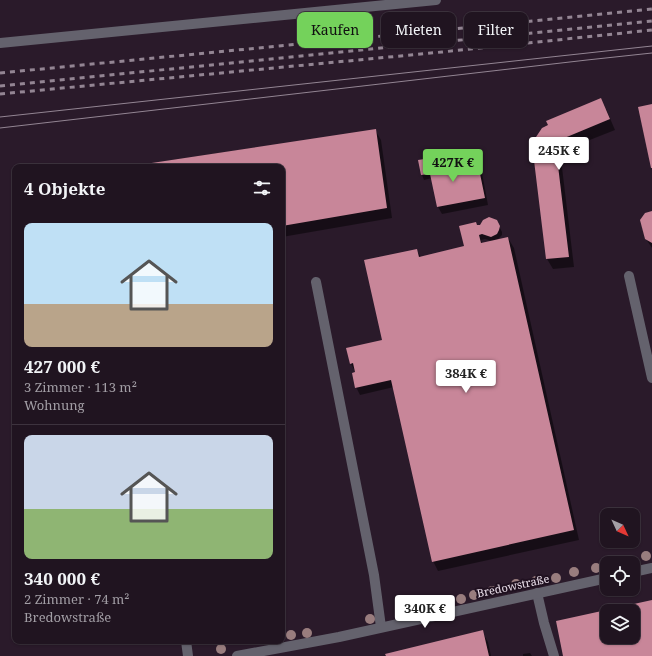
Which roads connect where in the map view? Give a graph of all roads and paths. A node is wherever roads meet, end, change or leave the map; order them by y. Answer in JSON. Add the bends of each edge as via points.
{"nodes":[{"id":1,"x":436,"y":0,"type":"edge"},
{"id":2,"x":0,"y":43,"type":"edge"},
{"id":3,"x":629,"y":276,"type":"dead end"},
{"id":4,"x":316,"y":282,"type":"dead end"},
{"id":5,"x":652,"y":378,"type":"edge"},
{"id":6,"x":652,"y":568,"type":"edge"},
{"id":7,"x":640,"y":571,"type":"edge"},
{"id":8,"x":600,"y":580,"type":"edge"},
{"id":9,"x":537,"y":593,"type":"junction"},
{"id":10,"x":381,"y":627,"type":"junction"},
{"id":11,"x":186,"y":644,"type":"edge"},
{"id":12,"x":271,"y":653,"type":"edge"},
{"id":13,"x":188,"y":656,"type":"edge"},
{"id":14,"x":237,"y":656,"type":"edge"},
{"id":15,"x":554,"y":656,"type":"edge"}],
"edges":[{"from":1,"to":2,"type":"street"},
{"from":3,"to":5,"type":"street"},
{"from":4,"to":10,"type":"street","via":[[374,575]]},
{"from":6,"to":7,"type":"street"},
{"from":8,"to":9,"type":"street","name":"Bredowstraße"},
{"from":9,"to":10,"type":"street","name":"Bredowstraße"},
{"from":9,"to":15,"type":"street"},
{"from":10,"to":12,"type":"street","name":"Bredowstraße"},
{"from":11,"to":13,"type":"street"},
{"from":12,"to":14,"type":"street","name":"Bredowstraße"}]}
